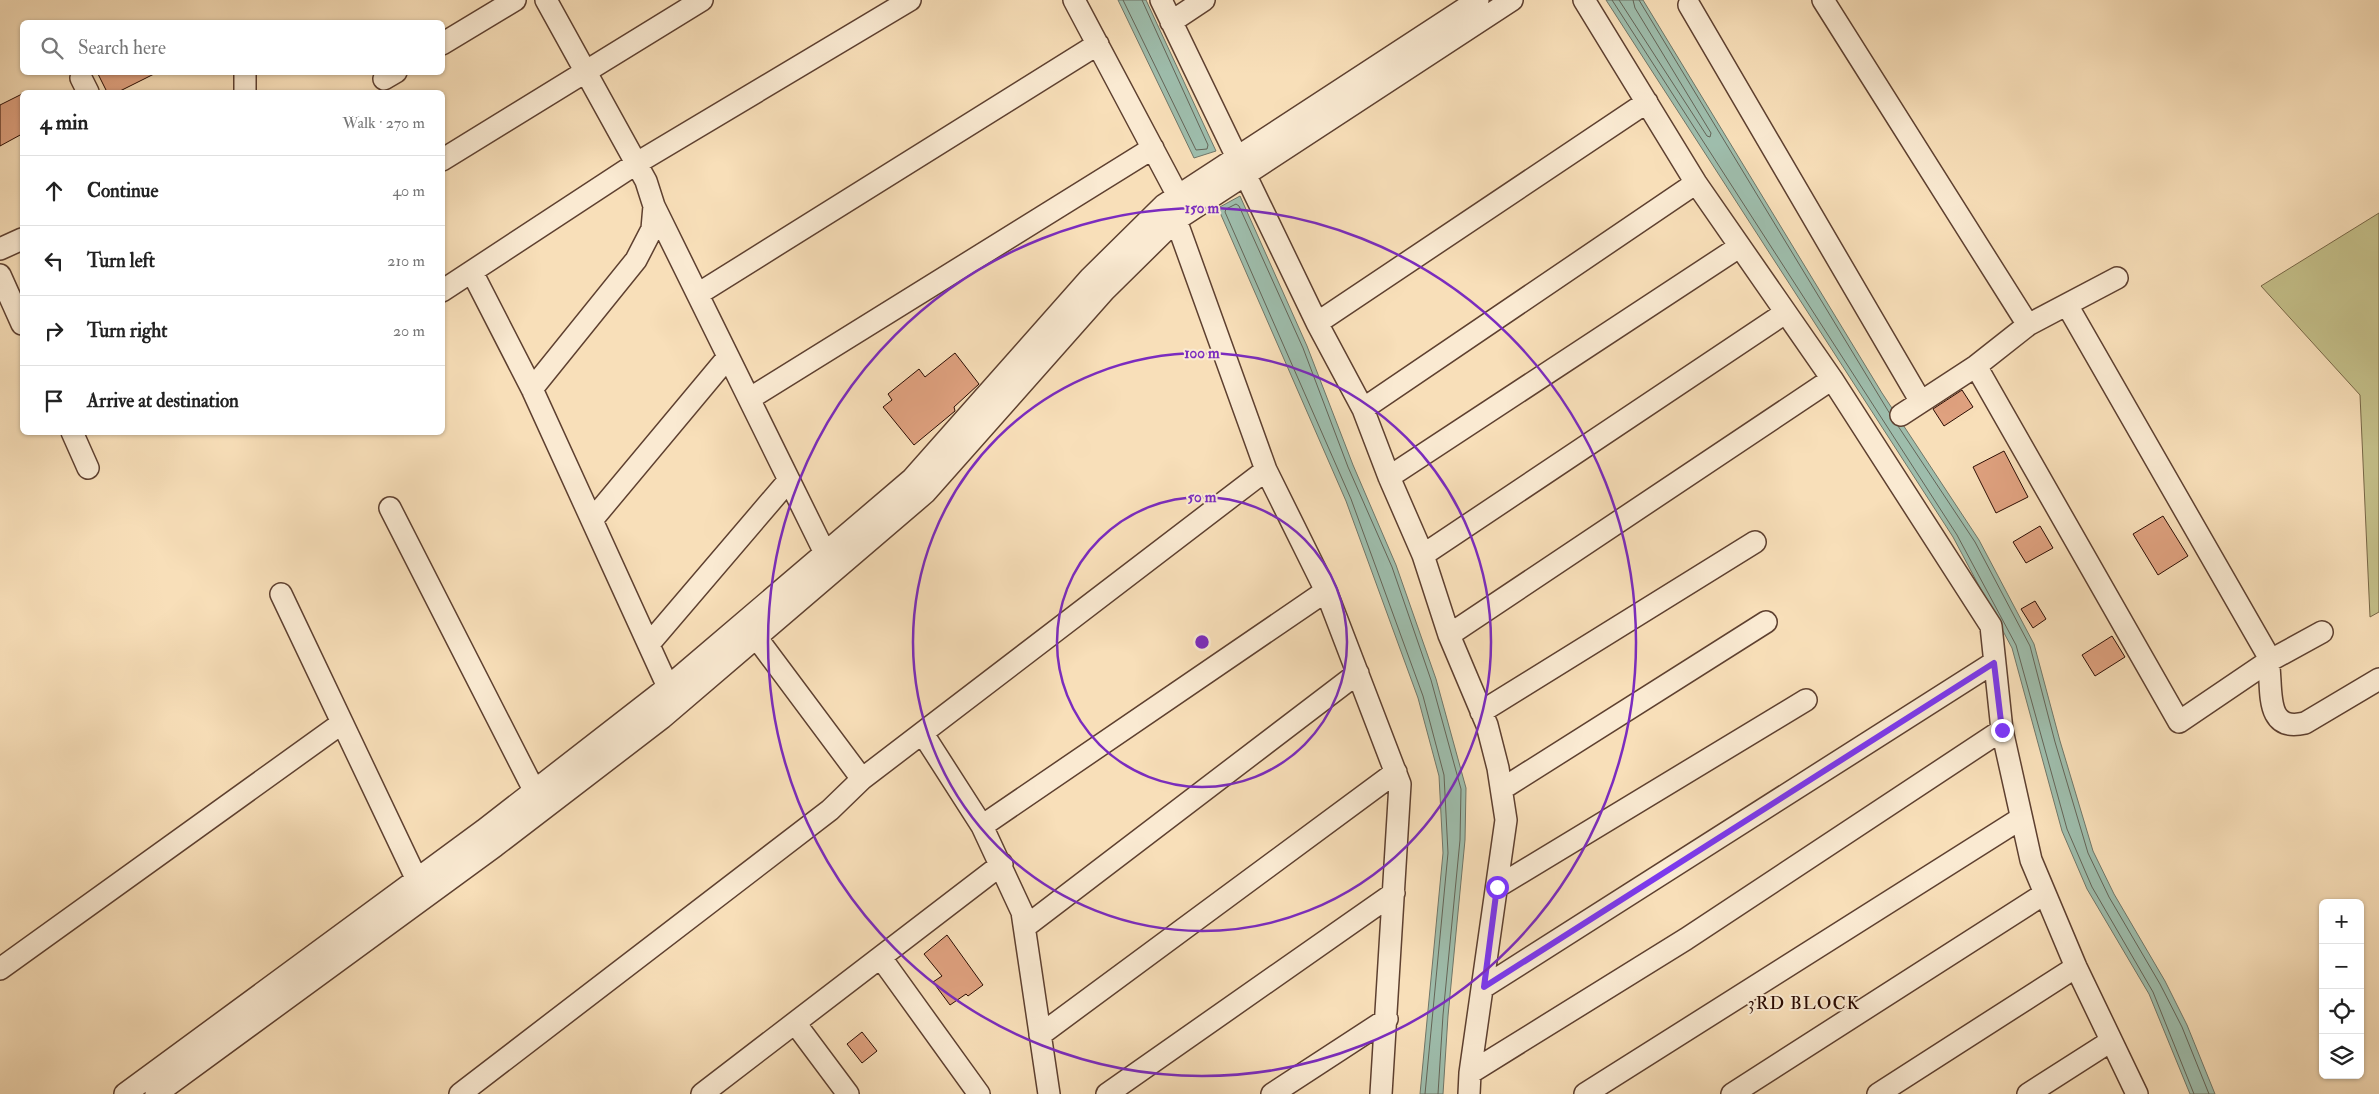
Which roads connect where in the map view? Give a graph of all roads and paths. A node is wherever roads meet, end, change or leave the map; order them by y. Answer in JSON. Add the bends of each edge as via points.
{"nodes":[{"id":1,"x":515,"y":0,"type":"edge"},
{"id":2,"x":546,"y":0,"type":"edge"},
{"id":3,"x":702,"y":0,"type":"edge"},
{"id":4,"x":910,"y":0,"type":"edge"},
{"id":5,"x":1074,"y":0,"type":"edge"},
{"id":6,"x":1161,"y":0,"type":"edge"},
{"id":7,"x":1204,"y":0,"type":"edge"},
{"id":8,"x":1478,"y":0,"type":"edge"},
{"id":9,"x":1512,"y":0,"type":"edge"},
{"id":10,"x":1584,"y":0,"type":"edge"},
{"id":11,"x":1823,"y":0,"type":"edge"},
{"id":12,"x":1689,"y":5,"type":"dead end"},
{"id":13,"x":1170,"y":22,"type":"junction"},
{"id":14,"x":445,"y":42,"type":"edge"},
{"id":15,"x":1098,"y":44,"type":"junction"},
{"id":16,"x":245,"y":75,"type":"edge"},
{"id":17,"x":245,"y":90,"type":"edge"},
{"id":18,"x":1647,"y":102,"type":"junction"},
{"id":19,"x":1153,"y":148,"type":"junction"},
{"id":20,"x":445,"y":158,"type":"edge"},
{"id":21,"x":637,"y":163,"type":"junction"},
{"id":22,"x":1240,"y":167,"type":"junction"},
{"id":23,"x":1696,"y":184,"type":"junction"},
{"id":24,"x":1178,"y":196,"type":"junction"},
{"id":25,"x":654,"y":206,"type":"junction"},
{"id":26,"x":1176,"y":220,"type":"junction"},
{"id":27,"x":20,"y":240,"type":"edge"},
{"id":28,"x":1739,"y":247,"type":"junction"},
{"id":29,"x":0,"y":249,"type":"edge"},
{"id":30,"x":472,"y":272,"type":"junction"},
{"id":31,"x":0,"y":274,"type":"edge"},
{"id":32,"x":2117,"y":278,"type":"dead end"},
{"id":33,"x":445,"y":289,"type":"edge"},
{"id":34,"x":698,"y":294,"type":"junction"},
{"id":35,"x":2067,"y":304,"type":"junction"},
{"id":36,"x":1786,"y":313,"type":"junction"},
{"id":37,"x":20,"y":319,"type":"edge"},
{"id":38,"x":1317,"y":324,"type":"junction"},
{"id":39,"x":2028,"y":325,"type":"junction"},
{"id":40,"x":728,"y":357,"type":"junction"},
{"id":41,"x":1976,"y":366,"type":"junction"},
{"id":42,"x":1832,"y":379,"type":"junction"},
{"id":43,"x":532,"y":389,"type":"junction"},
{"id":44,"x":750,"y":399,"type":"junction"},
{"id":45,"x":1921,"y":402,"type":"junction"},
{"id":46,"x":1363,"y":409,"type":"junction"},
{"id":47,"x":1901,"y":415,"type":"dead end"},
{"id":48,"x":73,"y":435,"type":"edge"},
{"id":49,"x":88,"y":468,"type":"dead end"},
{"id":50,"x":1266,"y":470,"type":"junction"},
{"id":51,"x":1389,"y":477,"type":"junction"},
{"id":52,"x":789,"y":480,"type":"junction"},
{"id":53,"x":390,"y":508,"type":"dead end"},
{"id":54,"x":592,"y":520,"type":"junction"},
{"id":55,"x":1755,"y":542,"type":"dead end"},
{"id":56,"x":825,"y":553,"type":"junction"},
{"id":57,"x":1423,"y":555,"type":"junction"},
{"id":58,"x":1326,"y":591,"type":"junction"},
{"id":59,"x":281,"y":594,"type":"dead end"},
{"id":60,"x":1766,"y":622,"type":"dead end"},
{"id":61,"x":2322,"y":632,"type":"dead end"},
{"id":62,"x":1449,"y":635,"type":"junction"},
{"id":63,"x":756,"y":637,"type":"junction"},
{"id":64,"x":648,"y":644,"type":"junction"},
{"id":65,"x":2269,"y":661,"type":"junction"},
{"id":66,"x":1994,"y":663,"type":"junction"},
{"id":67,"x":1358,"y":673,"type":"junction"},
{"id":68,"x":2379,"y":679,"type":"edge"},
{"id":69,"x":668,"y":688,"type":"junction"},
{"id":70,"x":1806,"y":700,"type":"dead end"},
{"id":71,"x":1481,"y":712,"type":"junction"},
{"id":72,"x":342,"y":723,"type":"junction"},
{"id":73,"x":2002,"y":730,"type":"junction"},
{"id":74,"x":923,"y":734,"type":"junction"},
{"id":75,"x":1396,"y":772,"type":"junction"},
{"id":76,"x":862,"y":780,"type":"junction"},
{"id":77,"x":1502,"y":789,"type":"junction"},
{"id":78,"x":535,"y":792,"type":"junction"},
{"id":79,"x":2020,"y":819,"type":"junction"},
{"id":80,"x":982,"y":826,"type":"junction"},
{"id":81,"x":1002,"y":864,"type":"junction"},
{"id":82,"x":418,"y":880,"type":"junction"},
{"id":83,"x":1497,"y":887,"type":"junction"},
{"id":84,"x":1394,"y":893,"type":"junction"},
{"id":85,"x":2044,"y":894,"type":"junction"},
{"id":86,"x":1025,"y":927,"type":"junction"},
{"id":87,"x":881,"y":958,"type":"junction"},
{"id":88,"x":2076,"y":967,"type":"junction"},
{"id":89,"x":0,"y":969,"type":"edge"},
{"id":90,"x":1484,"y":987,"type":"junction"},
{"id":91,"x":1387,"y":1019,"type":"junction"},
{"id":92,"x":795,"y":1023,"type":"junction"},
{"id":93,"x":1040,"y":1035,"type":"junction"},
{"id":94,"x":2111,"y":1040,"type":"junction"},
{"id":95,"x":1470,"y":1084,"type":"edge"},
{"id":96,"x":724,"y":1087,"type":"edge"},
{"id":97,"x":125,"y":1094,"type":"edge"},
{"id":98,"x":156,"y":1094,"type":"edge"},
{"id":99,"x":460,"y":1094,"type":"edge"},
{"id":100,"x":702,"y":1094,"type":"edge"},
{"id":101,"x":848,"y":1094,"type":"edge"},
{"id":102,"x":979,"y":1094,"type":"edge"},
{"id":103,"x":1049,"y":1094,"type":"edge"},
{"id":104,"x":1107,"y":1094,"type":"edge"},
{"id":105,"x":1272,"y":1094,"type":"edge"},
{"id":106,"x":1381,"y":1094,"type":"edge"},
{"id":107,"x":1585,"y":1094,"type":"edge"},
{"id":108,"x":1732,"y":1094,"type":"edge"},
{"id":109,"x":1878,"y":1094,"type":"edge"},
{"id":110,"x":2028,"y":1094,"type":"edge"},
{"id":111,"x":2137,"y":1094,"type":"edge"}],
"edges":[{"from":1,"to":14,"type":"street"},
{"from":2,"to":21,"type":"street"},
{"from":3,"to":20,"type":"street"},
{"from":4,"to":21,"type":"street"},
{"from":5,"to":15,"type":"street"},
{"from":6,"to":13,"type":"street"},
{"from":7,"to":13,"type":"street"},
{"from":8,"to":22,"type":"street"},
{"from":9,"to":22,"type":"street"},
{"from":10,"to":18,"type":"street"},
{"from":11,"to":39,"type":"street"},
{"from":12,"to":45,"type":"street"},
{"from":13,"to":22,"type":"street"},
{"from":15,"to":19,"type":"street"},
{"from":15,"to":34,"type":"street"},
{"from":16,"to":17,"type":"street"},
{"from":18,"to":23,"type":"street"},
{"from":18,"to":38,"type":"street"},
{"from":19,"to":24,"type":"street"},
{"from":19,"to":44,"type":"street"},
{"from":21,"to":25,"type":"street"},
{"from":21,"to":30,"type":"street"},
{"from":22,"to":24,"type":"street"},
{"from":22,"to":26,"type":"street"},
{"from":22,"to":38,"type":"street"},
{"from":23,"to":28,"type":"street"},
{"from":23,"to":46,"type":"street"},
{"from":24,"to":56,"type":"street","via":[[1090,278],[912,479]]},
{"from":25,"to":34,"type":"street"},
{"from":25,"to":43,"type":"street","via":[[652,229],[636,260]]},
{"from":26,"to":50,"type":"street"},
{"from":26,"to":63,"type":"street","via":[[1104,291],[925,493]]},
{"from":27,"to":29,"type":"street"},
{"from":28,"to":36,"type":"street"},
{"from":28,"to":51,"type":"street"},
{"from":30,"to":33,"type":"street"},
{"from":30,"to":43,"type":"street"},
{"from":31,"to":37,"type":"street"},
{"from":32,"to":35,"type":"street"},
{"from":34,"to":40,"type":"street"},
{"from":35,"to":39,"type":"street"},
{"from":35,"to":65,"type":"street"},
{"from":36,"to":42,"type":"street"},
{"from":36,"to":57,"type":"street"},
{"from":38,"to":46,"type":"street"},
{"from":39,"to":41,"type":"street"},
{"from":40,"to":44,"type":"street"},
{"from":40,"to":54,"type":"street"},
{"from":41,"to":45,"type":"street"},
{"from":41,"to":65,"type":"street","via":[[2179,722]]},
{"from":42,"to":62,"type":"street"},
{"from":42,"to":66,"type":"street","via":[[1991,626]]},
{"from":43,"to":54,"type":"street"},
{"from":44,"to":52,"type":"street"},
{"from":45,"to":47,"type":"street"},
{"from":46,"to":51,"type":"street"},
{"from":48,"to":49,"type":"street"},
{"from":50,"to":58,"type":"street"},
{"from":50,"to":74,"type":"street"},
{"from":51,"to":57,"type":"street"},
{"from":52,"to":56,"type":"street"},
{"from":52,"to":64,"type":"street"},
{"from":53,"to":78,"type":"street"},
{"from":54,"to":64,"type":"street"},
{"from":55,"to":71,"type":"street"},
{"from":56,"to":69,"type":"street"},
{"from":57,"to":62,"type":"street"},
{"from":58,"to":67,"type":"street"},
{"from":58,"to":80,"type":"street"},
{"from":59,"to":72,"type":"street"},
{"from":60,"to":77,"type":"street"},
{"from":61,"to":65,"type":"street"},
{"from":62,"to":71,"type":"street"},
{"from":63,"to":76,"type":"street"},
{"from":63,"to":98,"type":"street","via":[[662,718],[495,846]]},
{"from":64,"to":69,"type":"street"},
{"from":65,"to":68,"type":"street","via":[[2271,706],[2283,722],[2294,725],[2312,719]]},
{"from":66,"to":73,"type":"street"},
{"from":66,"to":90,"type":"street"},
{"from":67,"to":75,"type":"street"},
{"from":67,"to":86,"type":"street"},
{"from":69,"to":78,"type":"street"},
{"from":70,"to":83,"type":"street"},
{"from":71,"to":77,"type":"street"},
{"from":72,"to":82,"type":"street"},
{"from":72,"to":89,"type":"street"},
{"from":73,"to":79,"type":"street"},
{"from":73,"to":95,"type":"street"},
{"from":74,"to":76,"type":"street"},
{"from":74,"to":80,"type":"street"},
{"from":75,"to":84,"type":"street","via":[[1400,784]]},
{"from":75,"to":93,"type":"street"},
{"from":76,"to":99,"type":"street","via":[[830,810]]},
{"from":77,"to":83,"type":"street","via":[[1506,820]]},
{"from":78,"to":82,"type":"street"},
{"from":79,"to":85,"type":"street"},
{"from":79,"to":107,"type":"street"},
{"from":80,"to":81,"type":"street"},
{"from":81,"to":86,"type":"street"},
{"from":81,"to":87,"type":"street"},
{"from":82,"to":97,"type":"street"},
{"from":83,"to":90,"type":"street"},
{"from":84,"to":91,"type":"street"},
{"from":84,"to":104,"type":"street"},
{"from":85,"to":88,"type":"street"},
{"from":85,"to":108,"type":"street"},
{"from":86,"to":93,"type":"street"},
{"from":87,"to":92,"type":"street"},
{"from":87,"to":102,"type":"street"},
{"from":88,"to":94,"type":"street"},
{"from":88,"to":109,"type":"street"},
{"from":90,"to":95,"type":"street"},
{"from":91,"to":105,"type":"street"},
{"from":91,"to":106,"type":"street"},
{"from":92,"to":96,"type":"street"},
{"from":92,"to":101,"type":"street"},
{"from":93,"to":103,"type":"street"},
{"from":94,"to":110,"type":"street"},
{"from":94,"to":111,"type":"street"},
{"from":96,"to":100,"type":"street"}]}
